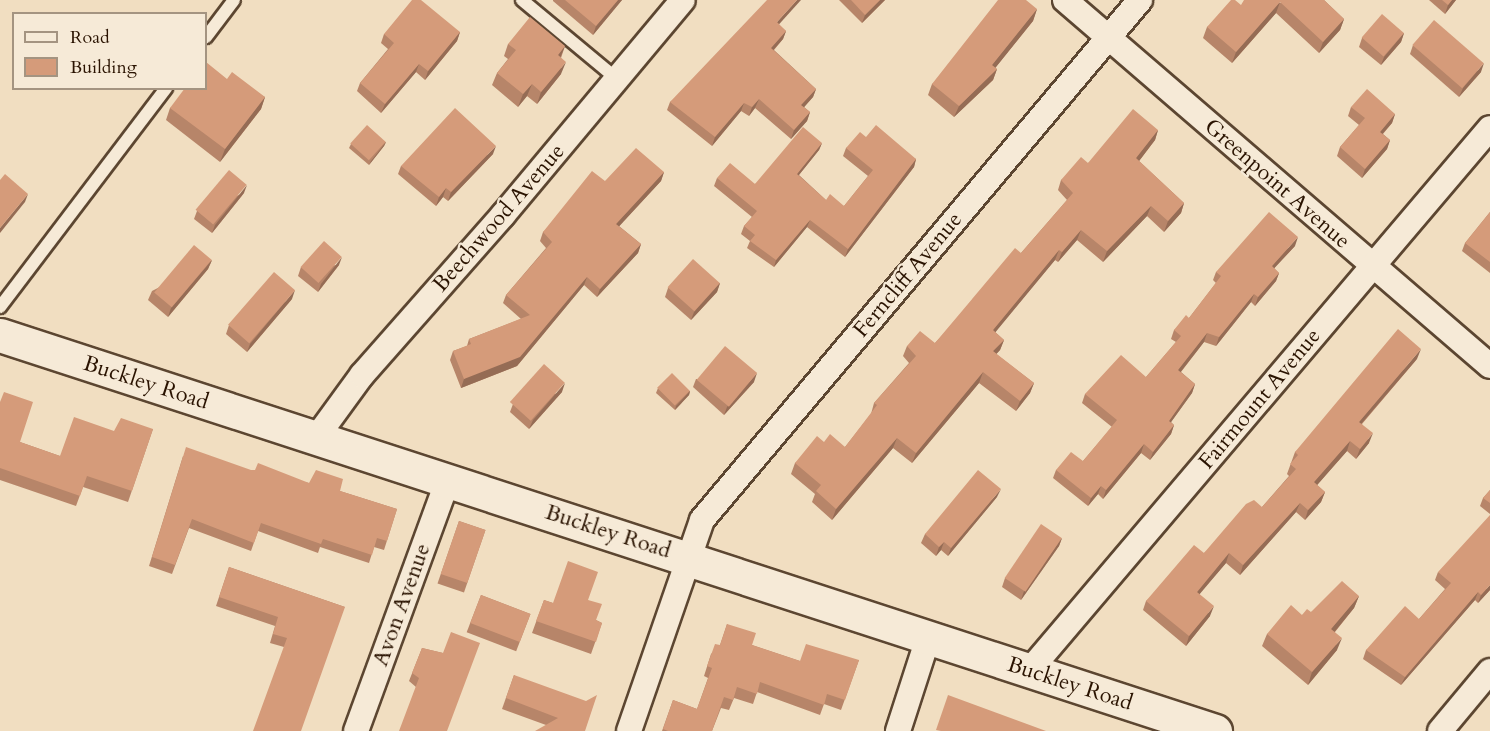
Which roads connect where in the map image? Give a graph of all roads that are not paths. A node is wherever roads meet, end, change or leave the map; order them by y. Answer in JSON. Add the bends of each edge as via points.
{"nodes":[{"id":1,"x":234,"y":0,"type":"edge"},
{"id":2,"x":522,"y":0,"type":"edge"},
{"id":3,"x":683,"y":0,"type":"edge"},
{"id":4,"x":1065,"y":0,"type":"edge"},
{"id":5,"x":1140,"y":0,"type":"edge"},
{"id":6,"x":207,"y":36,"type":"edge"},
{"id":7,"x":1108,"y":38,"type":"junction"},
{"id":8,"x":617,"y":79,"type":"junction"},
{"id":9,"x":164,"y":90,"type":"edge"},
{"id":10,"x":1490,"y":128,"type":"edge"},
{"id":11,"x":1373,"y":266,"type":"junction"},
{"id":12,"x":0,"y":307,"type":"edge"},
{"id":13,"x":0,"y":335,"type":"edge"},
{"id":14,"x":1490,"y":366,"type":"edge"},
{"id":15,"x":316,"y":438,"type":"junction"},
{"id":16,"x":448,"y":480,"type":"junction"},
{"id":17,"x":688,"y":558,"type":"junction"},
{"id":18,"x":928,"y":638,"type":"junction"},
{"id":19,"x":1029,"y":671,"type":"junction"},
{"id":20,"x":1490,"y":671,"type":"edge"},
{"id":21,"x":1177,"y":725,"type":"edge"},
{"id":22,"x":356,"y":731,"type":"edge"},
{"id":23,"x":628,"y":731,"type":"edge"},
{"id":24,"x":898,"y":731,"type":"edge"},
{"id":25,"x":1215,"y":731,"type":"edge"},
{"id":26,"x":1440,"y":731,"type":"edge"}],
"edges":[{"from":1,"to":6,"type":"lane"},
{"from":2,"to":8,"type":"lane"},
{"from":3,"to":8,"type":"street","name":"Beechwood Avenue"},
{"from":4,"to":7,"type":"street","name":"Greenpoint Avenue"},
{"from":5,"to":7,"type":"street","name":"Ferncliff Avenue"},
{"from":7,"to":11,"type":"street","name":"Greenpoint Avenue"},
{"from":7,"to":17,"type":"street","name":"Ferncliff Avenue","via":[[702,520]]},
{"from":8,"to":15,"type":"street","name":"Beechwood Avenue","via":[[362,375]]},
{"from":9,"to":12,"type":"lane"},
{"from":10,"to":11,"type":"street","name":"Fairmount Avenue"},
{"from":11,"to":14,"type":"street","name":"Greenpoint Avenue"},
{"from":11,"to":19,"type":"street","name":"Fairmount Avenue"},
{"from":13,"to":15,"type":"street","name":"Buckley Road"},
{"from":15,"to":16,"type":"street","name":"Buckley Road"},
{"from":16,"to":17,"type":"street","name":"Buckley Road"},
{"from":16,"to":22,"type":"street","name":"Avon Avenue"},
{"from":17,"to":18,"type":"street","name":"Buckley Road"},
{"from":17,"to":23,"type":"street","name":"Ferncliff Avenue"},
{"from":18,"to":19,"type":"street","name":"Buckley Road"},
{"from":18,"to":24,"type":"street"},
{"from":19,"to":21,"type":"street","name":"Buckley Road"},
{"from":20,"to":26,"type":"street"},
{"from":21,"to":25,"type":"street","name":"Buckley Road"}]}
